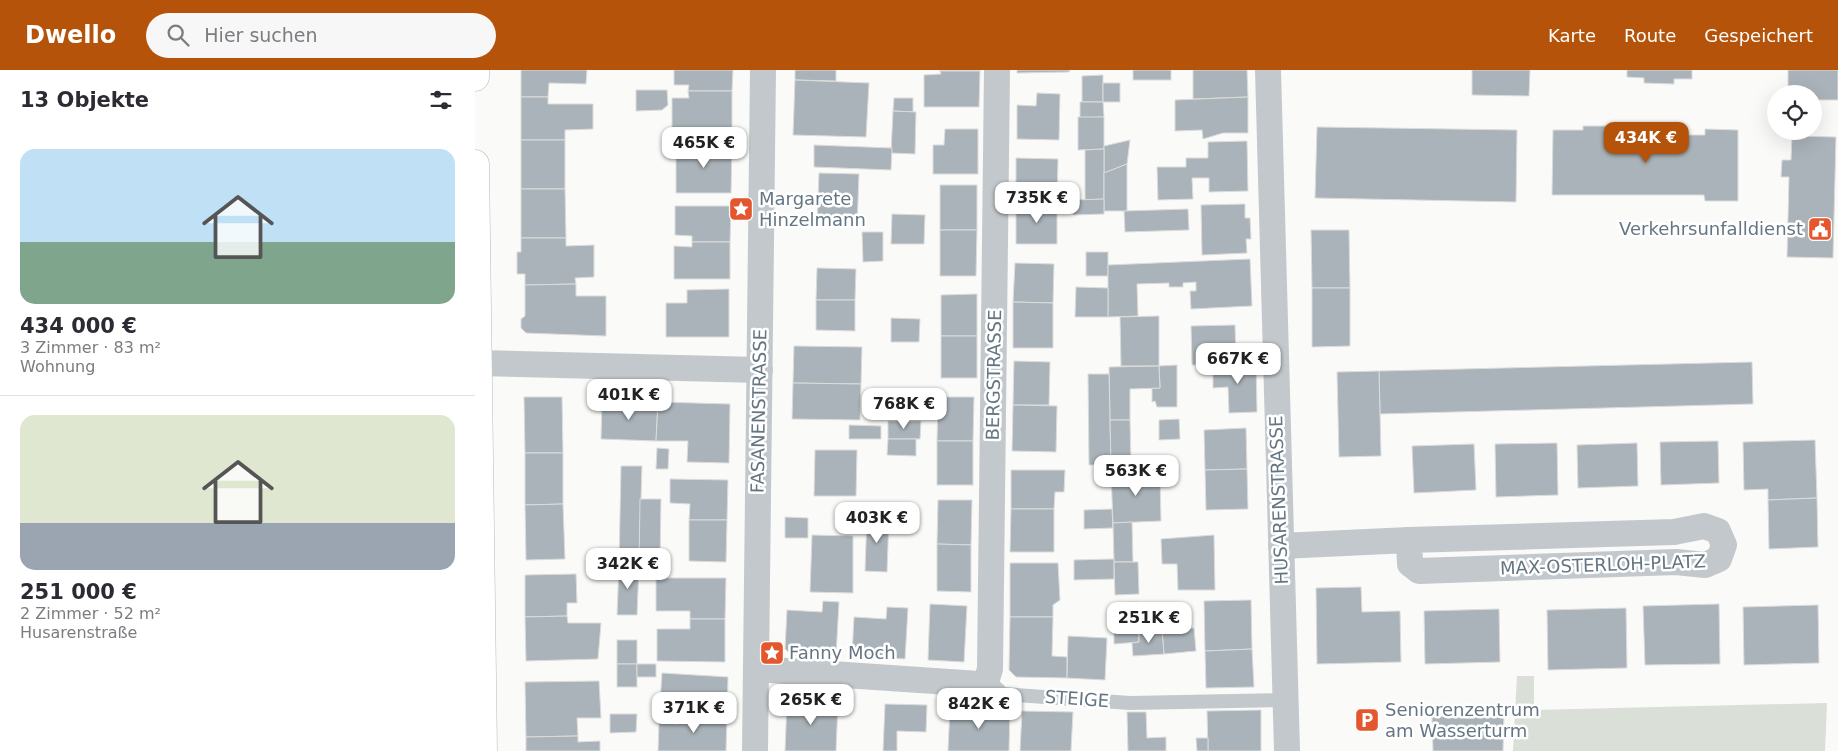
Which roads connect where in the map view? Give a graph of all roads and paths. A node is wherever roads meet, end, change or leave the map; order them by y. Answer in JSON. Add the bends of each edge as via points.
{"nodes":[{"id":1,"x":475,"y":70,"type":"edge"},
{"id":2,"x":763,"y":70,"type":"edge"},
{"id":3,"x":997,"y":70,"type":"edge"},
{"id":4,"x":1268,"y":70,"type":"edge"},
{"id":5,"x":475,"y":77,"type":"edge"},
{"id":6,"x":475,"y":164,"type":"edge"},
{"id":7,"x":476,"y":363,"type":"edge"},
{"id":8,"x":760,"y":370,"type":"junction"},
{"id":9,"x":1409,"y":540,"type":"junction"},
{"id":10,"x":1281,"y":546,"type":"junction"},
{"id":11,"x":757,"y":669,"type":"junction"},
{"id":12,"x":987,"y":679,"type":"junction"},
{"id":13,"x":1286,"y":700,"type":"junction"},
{"id":14,"x":483,"y":751,"type":"edge"},
{"id":15,"x":755,"y":751,"type":"edge"},
{"id":16,"x":1287,"y":751,"type":"edge"}],
"edges":[{"from":1,"to":5,"type":"street"},
{"from":2,"to":8,"type":"street","name":"FASANENSTRASSE"},
{"from":3,"to":12,"type":"street","name":"BERGSTRASSE","via":[[990,669]]},
{"from":4,"to":10,"type":"street","name":"HUSARENSTRASSE"},
{"from":6,"to":7,"type":"street"},
{"from":7,"to":8,"type":"street"},
{"from":7,"to":14,"type":"street"},
{"from":8,"to":11,"type":"street","name":"FASANENSTRASSE"},
{"from":9,"to":9,"type":"street","name":"MAX-OSTERLOH-PLATZ","via":[[1410,564],[1419,571],[1676,562],[1705,565],[1719,559],[1724,545],[1718,531],[1704,526],[1674,532]]},
{"from":9,"to":10,"type":"street","name":"MAX-OSTERLOH-PLATZ"},
{"from":10,"to":13,"type":"street","name":"HUSARENSTRASSE"},
{"from":11,"to":12,"type":"street","via":[[979,684]]},
{"from":11,"to":15,"type":"street","name":"FASANENSTRASSE"},
{"from":12,"to":13,"type":"lane","name":"STEIGE","via":[[1003,694],[1129,703]]},
{"from":13,"to":16,"type":"street","name":"HUSARENSTRASSE"}]}
